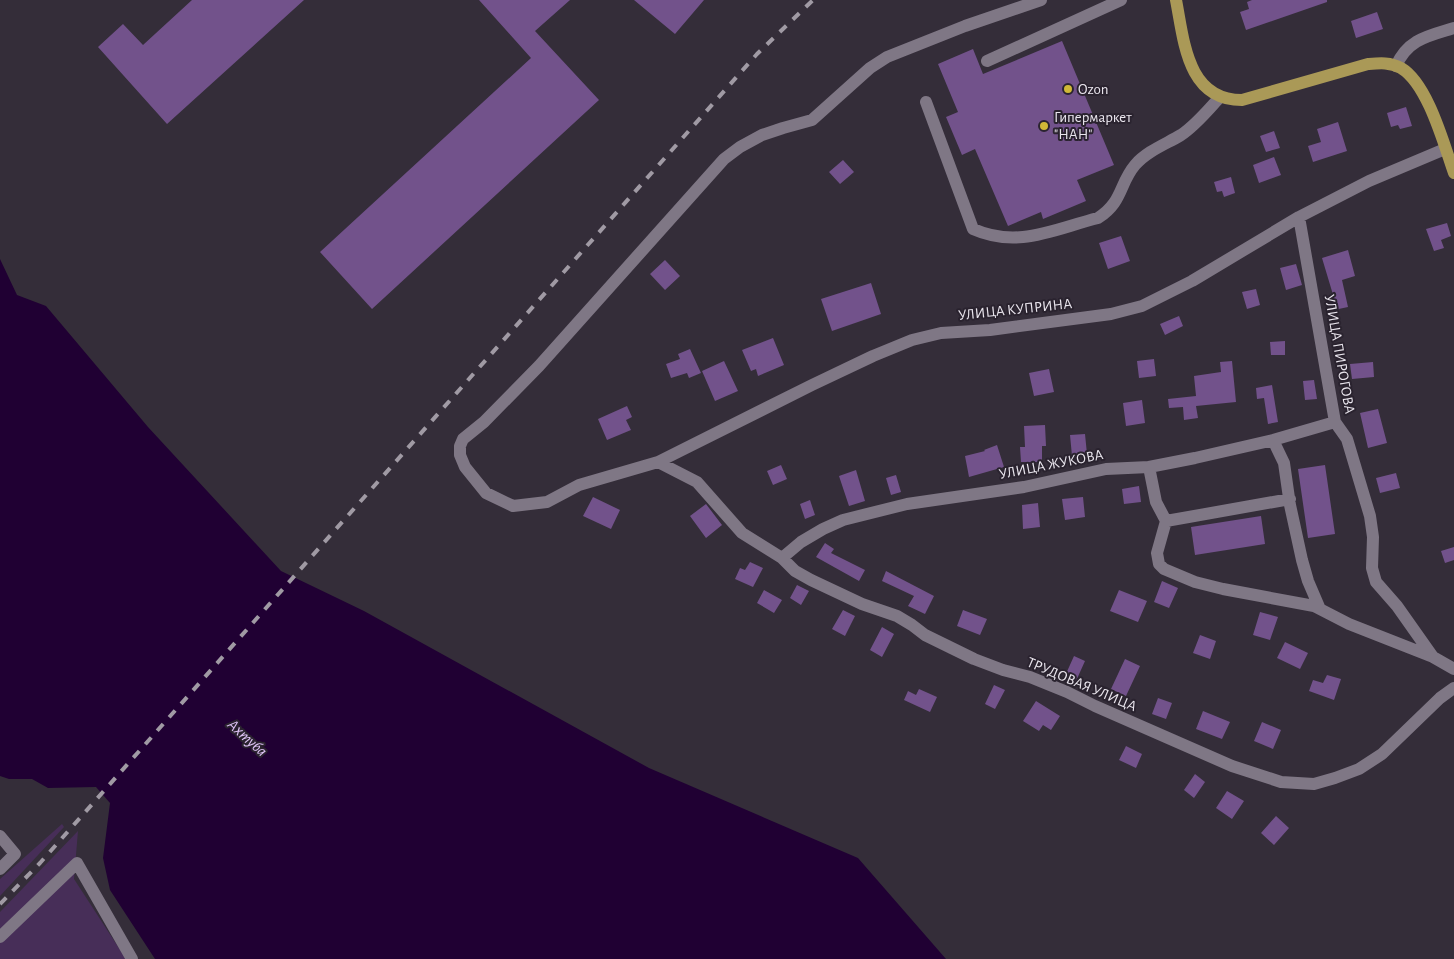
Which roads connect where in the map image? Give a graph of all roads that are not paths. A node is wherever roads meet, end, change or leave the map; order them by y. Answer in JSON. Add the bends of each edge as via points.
{"nodes":[{"id":1,"x":1041,"y":0,"type":"edge"},
{"id":2,"x":1121,"y":0,"type":"edge"},
{"id":3,"x":1176,"y":0,"type":"edge"},
{"id":4,"x":1454,"y":28,"type":"edge"},
{"id":5,"x":988,"y":61,"type":"dead end"},
{"id":6,"x":1396,"y":66,"type":"junction"},
{"id":7,"x":1220,"y":97,"type":"junction"},
{"id":8,"x":926,"y":102,"type":"dead end"},
{"id":9,"x":1450,"y":156,"type":"edge"},
{"id":10,"x":1454,"y":173,"type":"edge"},
{"id":11,"x":1299,"y":217,"type":"junction"},
{"id":12,"x":1335,"y":422,"type":"junction"},
{"id":13,"x":1273,"y":440,"type":"junction"},
{"id":14,"x":658,"y":462,"type":"junction"},
{"id":15,"x":1149,"y":467,"type":"junction"},
{"id":16,"x":1290,"y":499,"type":"junction"},
{"id":17,"x":1166,"y":521,"type":"junction"},
{"id":18,"x":782,"y":558,"type":"junction"},
{"id":19,"x":1320,"y":610,"type":"junction"},
{"id":20,"x":1433,"y":657,"type":"junction"},
{"id":21,"x":1454,"y":669,"type":"edge"},
{"id":22,"x":1454,"y":688,"type":"edge"},
{"id":23,"x":0,"y":836,"type":"edge"},
{"id":24,"x":0,"y":869,"type":"edge"},
{"id":25,"x":0,"y":937,"type":"edge"},
{"id":26,"x":132,"y":959,"type":"edge"}],
"edges":[{"from":1,"to":14,"type":"street","name":"УЛИЦА КУПРИНА","via":[[887,58],[870,68],[812,120],[762,135],[724,159],[539,366],[460,446],[460,455],[473,478],[486,492],[513,506],[547,502],[580,485]]},
{"from":2,"to":5,"type":"street"},
{"from":3,"to":7,"type":"main road","via":[[1192,70],[1205,87]]},
{"from":4,"to":6,"type":"street","via":[[1415,42],[1402,54]]},
{"from":6,"to":7,"type":"main road","via":[[1384,62],[1368,64],[1242,100]]},
{"from":6,"to":9,"type":"main road","via":[[1416,82],[1428,102]]},
{"from":7,"to":8,"type":"street","via":[[1194,125],[1135,165],[1108,212],[1098,218],[1021,238],[987,235],[973,229]]},
{"from":9,"to":10,"type":"main road"},
{"from":9,"to":11,"type":"street","name":"УЛИЦА КУПРИНА","via":[[1370,181]]},
{"from":11,"to":12,"type":"street","name":"УЛИЦА ПИРОГОВА"},
{"from":11,"to":14,"type":"street","name":"УЛИЦА КУПРИНА","via":[[1192,281],[1142,306],[1112,314],[941,333],[912,340],[812,385]]},
{"from":12,"to":13,"type":"street","name":"УЛИЦА ЖУКОВА"},
{"from":12,"to":20,"type":"street","name":"УЛИЦА ПИРОГОВА","via":[[1347,439],[1370,516],[1372,568],[1376,582]]},
{"from":13,"to":15,"type":"street","name":"УЛИЦА ЖУКОВА"},
{"from":13,"to":16,"type":"street","via":[[1284,463]]},
{"from":14,"to":18,"type":"street","name":"ТРУДОВАЯ УЛИЦА","via":[[697,482],[742,533]]},
{"from":15,"to":17,"type":"street","via":[[1156,502]]},
{"from":15,"to":18,"type":"street","name":"УЛИЦА ЖУКОВА","via":[[1106,470],[1024,487],[907,504],[843,520],[800,542]]},
{"from":16,"to":17,"type":"street"},
{"from":16,"to":19,"type":"street","via":[[1302,560]]},
{"from":17,"to":19,"type":"street","via":[[1157,553],[1159,564],[1164,569],[1195,582],[1314,606]]},
{"from":18,"to":22,"type":"street","name":"ТРУДОВАЯ УЛИЦА","via":[[811,580],[897,616],[924,636],[974,660],[1030,677],[1232,766],[1281,782],[1314,784],[1359,769],[1382,754]]},
{"from":19,"to":20,"type":"street"},
{"from":20,"to":21,"type":"street","name":"УЛИЦА ПИРОГОВА"},
{"from":23,"to":24,"type":"street","via":[[15,854]]},
{"from":25,"to":26,"type":"street","via":[[77,863]]}]}
